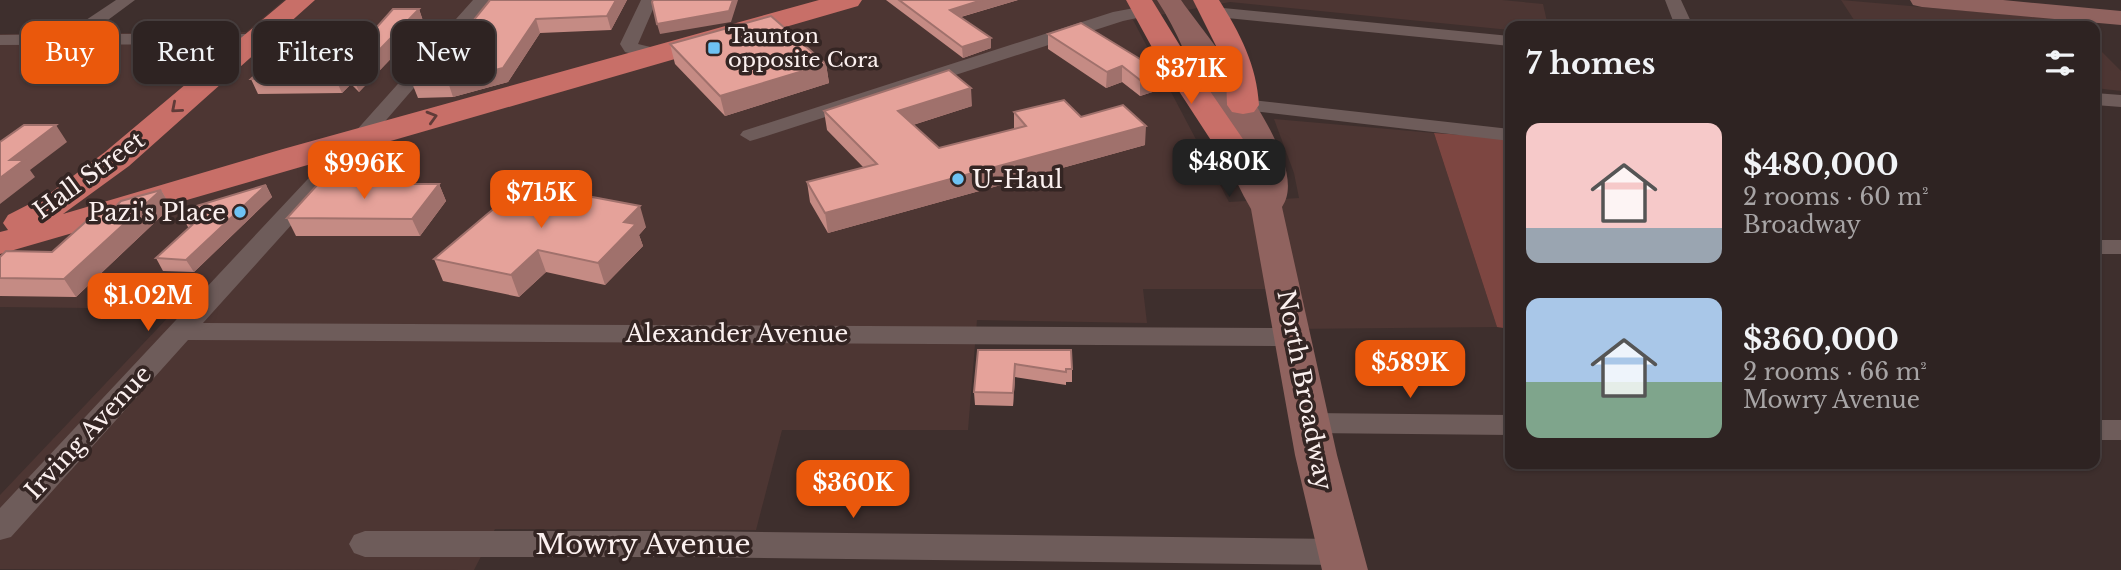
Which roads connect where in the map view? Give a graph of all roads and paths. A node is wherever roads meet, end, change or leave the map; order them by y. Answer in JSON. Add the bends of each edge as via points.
{"nodes":[{"id":1,"x":127,"y":0,"type":"edge"},
{"id":2,"x":302,"y":0,"type":"edge"},
{"id":3,"x":482,"y":0,"type":"edge"},
{"id":4,"x":649,"y":0,"type":"edge"},
{"id":5,"x":849,"y":0,"type":"edge"},
{"id":6,"x":1673,"y":0,"type":"edge"},
{"id":7,"x":1922,"y":0,"type":"edge"},
{"id":8,"x":1151,"y":4,"type":"edge"},
{"id":9,"x":1209,"y":6,"type":"edge"},
{"id":10,"x":2121,"y":18,"type":"edge"},
{"id":11,"x":97,"y":21,"type":"edge"},
{"id":12,"x":277,"y":21,"type":"edge"},
{"id":13,"x":1682,"y":21,"type":"edge"},
{"id":14,"x":1189,"y":33,"type":"junction"},
{"id":15,"x":253,"y":39,"type":"edge"},
{"id":16,"x":0,"y":40,"type":"edge"},
{"id":17,"x":21,"y":40,"type":"edge"},
{"id":18,"x":119,"y":40,"type":"edge"},
{"id":19,"x":1505,"y":40,"type":"edge"},
{"id":20,"x":253,"y":42,"type":"edge"},
{"id":21,"x":656,"y":54,"type":"junction"},
{"id":22,"x":2100,"y":100,"type":"edge"},
{"id":23,"x":2121,"y":102,"type":"edge"},
{"id":24,"x":1243,"y":105,"type":"junction"},
{"id":25,"x":1505,"y":134,"type":"edge"},
{"id":26,"x":750,"y":135,"type":"dead end"},
{"id":27,"x":361,"y":137,"type":"junction"},
{"id":28,"x":140,"y":139,"type":"junction"},
{"id":29,"x":332,"y":145,"type":"junction"},
{"id":30,"x":295,"y":156,"type":"junction"},
{"id":31,"x":1241,"y":162,"type":"junction"},
{"id":32,"x":1267,"y":209,"type":"junction"},
{"id":33,"x":1,"y":242,"type":"edge"},
{"id":34,"x":2100,"y":247,"type":"edge"},
{"id":35,"x":2121,"y":247,"type":"edge"},
{"id":36,"x":181,"y":331,"type":"junction"},
{"id":37,"x":1292,"y":337,"type":"junction"},
{"id":38,"x":1310,"y":424,"type":"junction"},
{"id":39,"x":1505,"y":425,"type":"edge"},
{"id":40,"x":2100,"y":430,"type":"edge"},
{"id":41,"x":2121,"y":430,"type":"edge"},
{"id":42,"x":0,"y":528,"type":"edge"},
{"id":43,"x":365,"y":544,"type":"dead end"},
{"id":44,"x":1343,"y":561,"type":"edge"}],
"edges":[{"from":1,"to":11,"type":"street"},
{"from":2,"to":12,"type":"highway","name":"Hall Street"},
{"from":3,"to":27,"type":"street"},
{"from":4,"to":21,"type":"street","via":[[629,44]]},
{"from":5,"to":21,"type":"highway"},
{"from":6,"to":13,"type":"street"},
{"from":7,"to":10,"type":"main road"},
{"from":8,"to":14,"type":"main road"},
{"from":8,"to":26,"type":"street"},
{"from":8,"to":31,"type":"highway"},
{"from":9,"to":19,"type":"street"},
{"from":9,"to":24,"type":"highway","via":[[1239,70]]},
{"from":14,"to":24,"type":"main road"},
{"from":14,"to":31,"type":"main road"},
{"from":15,"to":18,"type":"street"},
{"from":16,"to":17,"type":"street"},
{"from":20,"to":28,"type":"highway","name":"Hall Street","one_way":true},
{"from":27,"to":21,"type":"highway","one_way":true},
{"from":22,"to":23,"type":"street"},
{"from":24,"to":25,"type":"street"},
{"from":24,"to":32,"type":"main road","via":[[1269,168],[1272,193]]},
{"from":27,"to":29,"type":"highway"},
{"from":28,"to":30,"type":"highway","via":[[118,170],[118,180],[129,186],[179,182]]},
{"from":28,"to":33,"type":"highway","name":"Hall Street"},
{"from":29,"to":30,"type":"highway"},
{"from":29,"to":36,"type":"street","name":"Irving Avenue","via":[[335,158],[331,167]]},
{"from":30,"to":33,"type":"highway"},
{"from":31,"to":32,"type":"main road"},
{"from":32,"to":37,"type":"main road","name":"North Broadway"},
{"from":34,"to":35,"type":"street"},
{"from":36,"to":37,"type":"street","name":"Alexander Avenue"},
{"from":36,"to":42,"type":"street","name":"Irving Avenue"},
{"from":37,"to":38,"type":"main road","name":"North Broadway"},
{"from":38,"to":39,"type":"street"},
{"from":38,"to":44,"type":"main road","name":"North Broadway"},
{"from":40,"to":41,"type":"street"},
{"from":43,"to":44,"type":"street","name":"Mowry Avenue","via":[[690,544]]}]}
